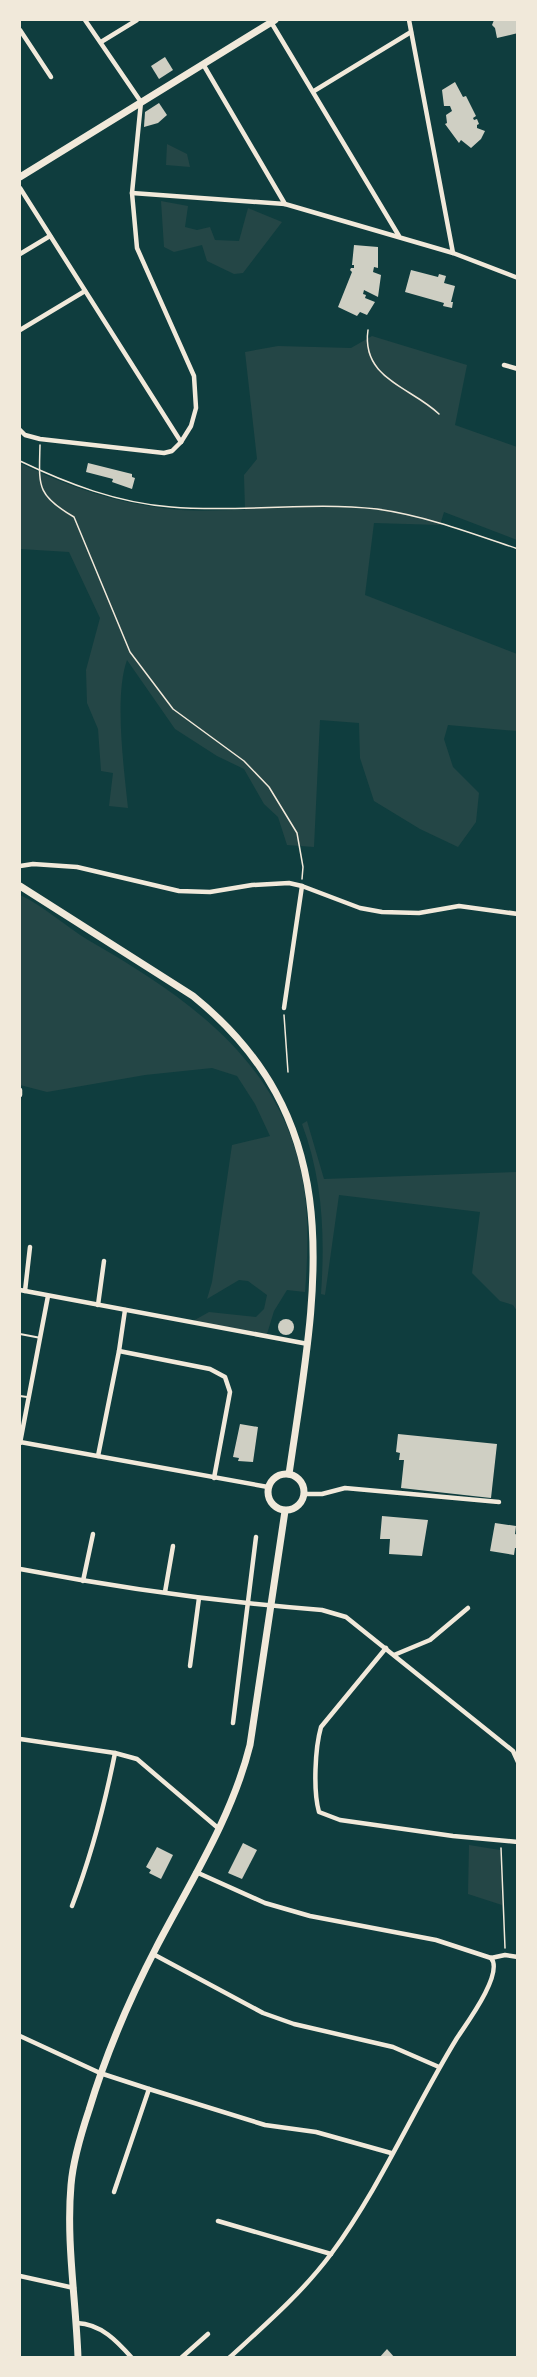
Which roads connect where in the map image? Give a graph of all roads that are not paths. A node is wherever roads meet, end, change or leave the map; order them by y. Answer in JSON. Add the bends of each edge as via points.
{"nodes":[{"id":1,"x":86,"y":20,"type":"edge"},
{"id":2,"x":137,"y":20,"type":"edge"},
{"id":3,"x":272,"y":20,"type":"edge"},
{"id":4,"x":409,"y":20,"type":"edge"},
{"id":5,"x":20,"y":30,"type":"edge"},
{"id":6,"x":411,"y":32,"type":"junction"},
{"id":7,"x":101,"y":42,"type":"junction"},
{"id":8,"x":203,"y":64,"type":"junction"},
{"id":9,"x":51,"y":77,"type":"dead end"},
{"id":10,"x":314,"y":91,"type":"junction"},
{"id":11,"x":141,"y":102,"type":"junction"},
{"id":12,"x":20,"y":177,"type":"edge"},
{"id":13,"x":20,"y":188,"type":"edge"},
{"id":14,"x":132,"y":193,"type":"junction"},
{"id":15,"x":285,"y":204,"type":"junction"},
{"id":16,"x":50,"y":236,"type":"junction"},
{"id":17,"x":399,"y":236,"type":"junction"},
{"id":18,"x":453,"y":253,"type":"junction"},
{"id":19,"x":20,"y":254,"type":"edge"},
{"id":20,"x":518,"y":278,"type":"edge"},
{"id":21,"x":85,"y":291,"type":"junction"},
{"id":22,"x":20,"y":330,"type":"edge"},
{"id":23,"x":504,"y":365,"type":"dead end"},
{"id":24,"x":518,"y":369,"type":"edge"},
{"id":25,"x":20,"y":430,"type":"edge"},
{"id":26,"x":182,"y":442,"type":"junction"},
{"id":27,"x":20,"y":866,"type":"edge"},
{"id":28,"x":20,"y":886,"type":"edge"},
{"id":29,"x":302,"y":886,"type":"junction"},
{"id":30,"x":518,"y":914,"type":"edge"},
{"id":31,"x":284,"y":1008,"type":"road end"},
{"id":32,"x":20,"y":1090,"type":"edge"},
{"id":33,"x":20,"y":1095,"type":"edge"},
{"id":34,"x":30,"y":1247,"type":"dead end"},
{"id":35,"x":104,"y":1261,"type":"dead end"},
{"id":36,"x":22,"y":1291,"type":"edge"},
{"id":37,"x":48,"y":1296,"type":"junction"},
{"id":38,"x":98,"y":1305,"type":"junction"},
{"id":39,"x":125,"y":1310,"type":"junction"},
{"id":40,"x":20,"y":1334,"type":"edge"},
{"id":41,"x":41,"y":1338,"type":"junction"},
{"id":42,"x":308,"y":1344,"type":"junction"},
{"id":43,"x":119,"y":1351,"type":"junction"},
{"id":44,"x":20,"y":1396,"type":"edge"},
{"id":45,"x":30,"y":1398,"type":"junction"},
{"id":46,"x":20,"y":1442,"type":"edge"},
{"id":47,"x":98,"y":1456,"type":"junction"},
{"id":48,"x":289,"y":1474,"type":"junction"},
{"id":49,"x":214,"y":1478,"type":"junction"},
{"id":50,"x":268,"y":1487,"type":"junction"},
{"id":51,"x":304,"y":1494,"type":"junction"},
{"id":52,"x":499,"y":1502,"type":"dead end"},
{"id":53,"x":285,"y":1510,"type":"junction"},
{"id":54,"x":93,"y":1534,"type":"dead end"},
{"id":55,"x":256,"y":1537,"type":"dead end"},
{"id":56,"x":173,"y":1546,"type":"dead end"},
{"id":57,"x":20,"y":1569,"type":"edge"},
{"id":58,"x":83,"y":1581,"type":"junction"},
{"id":59,"x":165,"y":1592,"type":"junction"},
{"id":60,"x":199,"y":1598,"type":"junction"},
{"id":61,"x":248,"y":1603,"type":"junction"},
{"id":62,"x":271,"y":1606,"type":"junction"},
{"id":63,"x":468,"y":1608,"type":"dead end"},
{"id":64,"x":386,"y":1648,"type":"junction"},
{"id":65,"x":394,"y":1655,"type":"junction"},
{"id":66,"x":190,"y":1666,"type":"dead end"},
{"id":67,"x":233,"y":1723,"type":"dead end"},
{"id":68,"x":20,"y":1739,"type":"edge"},
{"id":69,"x":115,"y":1753,"type":"junction"},
{"id":70,"x":518,"y":1762,"type":"edge"},
{"id":71,"x":218,"y":1828,"type":"junction"},
{"id":72,"x":518,"y":1842,"type":"edge"},
{"id":73,"x":196,"y":1872,"type":"junction"},
{"id":74,"x":72,"y":1906,"type":"dead end"},
{"id":75,"x":153,"y":1954,"type":"junction"},
{"id":76,"x":518,"y":1957,"type":"edge"},
{"id":77,"x":491,"y":1958,"type":"junction"},
{"id":78,"x":20,"y":2036,"type":"edge"},
{"id":79,"x":439,"y":2067,"type":"junction"},
{"id":80,"x":100,"y":2073,"type":"junction"},
{"id":81,"x":149,"y":2089,"type":"junction"},
{"id":82,"x":392,"y":2153,"type":"junction"},
{"id":83,"x":114,"y":2192,"type":"dead end"},
{"id":84,"x":218,"y":2221,"type":"dead end"},
{"id":85,"x":331,"y":2254,"type":"junction"},
{"id":86,"x":20,"y":2277,"type":"edge"},
{"id":87,"x":74,"y":2288,"type":"junction"},
{"id":88,"x":77,"y":2322,"type":"junction"},
{"id":89,"x":207,"y":2334,"type":"dead end"},
{"id":90,"x":78,"y":2358,"type":"edge"},
{"id":91,"x":132,"y":2358,"type":"edge"},
{"id":92,"x":182,"y":2358,"type":"edge"},
{"id":93,"x":229,"y":2358,"type":"edge"}],
"edges":[{"from":1,"to":7,"type":"street"},
{"from":2,"to":7,"type":"street"},
{"from":3,"to":8,"type":"main road"},
{"from":3,"to":10,"type":"street"},
{"from":4,"to":6,"type":"street"},
{"from":5,"to":9,"type":"street"},
{"from":6,"to":10,"type":"street"},
{"from":6,"to":18,"type":"street"},
{"from":7,"to":11,"type":"street"},
{"from":8,"to":11,"type":"main road"},
{"from":8,"to":15,"type":"street"},
{"from":10,"to":17,"type":"street"},
{"from":11,"to":12,"type":"main road"},
{"from":11,"to":14,"type":"street"},
{"from":13,"to":16,"type":"street"},
{"from":14,"to":15,"type":"street"},
{"from":14,"to":26,"type":"street","via":[[137,248],[194,376],[196,408]]},
{"from":15,"to":17,"type":"street"},
{"from":16,"to":19,"type":"street"},
{"from":16,"to":21,"type":"street"},
{"from":17,"to":18,"type":"street"},
{"from":18,"to":20,"type":"street"},
{"from":21,"to":22,"type":"street"},
{"from":21,"to":26,"type":"street"},
{"from":23,"to":24,"type":"street"},
{"from":25,"to":26,"type":"street","via":[[40,439],[164,453]]},
{"from":27,"to":29,"type":"street","via":[[77,867],[179,891],[210,892],[252,885]]},
{"from":28,"to":42,"type":"main road","via":[[193,996],[244,1044],[278,1096],[305,1167],[314,1243]]},
{"from":29,"to":30,"type":"street","via":[[382,912],[419,913],[459,906]]},
{"from":29,"to":31,"type":"street"},
{"from":32,"to":33,"type":"street"},
{"from":34,"to":36,"type":"street"},
{"from":35,"to":38,"type":"street"},
{"from":36,"to":37,"type":"street"},
{"from":37,"to":38,"type":"street"},
{"from":37,"to":41,"type":"street"},
{"from":38,"to":39,"type":"street"},
{"from":39,"to":42,"type":"street"},
{"from":39,"to":43,"type":"street"},
{"from":40,"to":41,"type":"lane"},
{"from":41,"to":45,"type":"street"},
{"from":42,"to":48,"type":"main road"},
{"from":43,"to":47,"type":"street"},
{"from":43,"to":49,"type":"street","via":[[210,1369],[225,1377],[230,1392]]},
{"from":44,"to":45,"type":"lane"},
{"from":45,"to":46,"type":"street"},
{"from":46,"to":47,"type":"street"},
{"from":47,"to":49,"type":"street"},
{"from":48,"to":50,"type":"main road","via":[[278,1475]]},
{"from":48,"to":51,"type":"main road","via":[[300,1481]]},
{"from":49,"to":50,"type":"street"},
{"from":50,"to":53,"type":"main road","via":[[270,1501]]},
{"from":51,"to":52,"type":"street","via":[[345,1488]]},
{"from":51,"to":53,"type":"main road","via":[[296,1508]]},
{"from":53,"to":62,"type":"main road"},
{"from":54,"to":58,"type":"street"},
{"from":55,"to":61,"type":"street"},
{"from":56,"to":59,"type":"street"},
{"from":57,"to":58,"type":"street"},
{"from":58,"to":59,"type":"street"},
{"from":59,"to":60,"type":"street"},
{"from":60,"to":61,"type":"street"},
{"from":60,"to":66,"type":"street"},
{"from":61,"to":62,"type":"street"},
{"from":61,"to":67,"type":"street"},
{"from":62,"to":64,"type":"street","via":[[339,1613]]},
{"from":62,"to":71,"type":"main road","via":[[250,1745],[242,1776]]},
{"from":63,"to":65,"type":"street","via":[[430,1640]]},
{"from":64,"to":65,"type":"street"},
{"from":64,"to":72,"type":"street","via":[[321,1727],[316,1801],[319,1812],[340,1820]]},
{"from":65,"to":70,"type":"street","via":[[513,1751]]},
{"from":68,"to":69,"type":"street"},
{"from":69,"to":71,"type":"street","via":[[137,1760]]},
{"from":69,"to":74,"type":"street","via":[[103,1815]]},
{"from":71,"to":73,"type":"main road"},
{"from":73,"to":75,"type":"main road"},
{"from":73,"to":77,"type":"street","via":[[265,1903],[342,1923],[436,1940]]},
{"from":75,"to":79,"type":"street","via":[[263,2013],[393,2047]]},
{"from":75,"to":80,"type":"main road"},
{"from":76,"to":77,"type":"street"},
{"from":77,"to":79,"type":"street","via":[[495,1966],[493,1977]]},
{"from":78,"to":80,"type":"street"},
{"from":79,"to":82,"type":"street"},
{"from":80,"to":81,"type":"street"},
{"from":80,"to":87,"type":"main road","via":[[71,2184],[70,2254]]},
{"from":81,"to":82,"type":"street","via":[[265,2125],[316,2133]]},
{"from":81,"to":83,"type":"street"},
{"from":82,"to":85,"type":"street"},
{"from":84,"to":85,"type":"street"},
{"from":85,"to":93,"type":"street","via":[[308,2283]]},
{"from":86,"to":87,"type":"street"},
{"from":87,"to":88,"type":"main road"},
{"from":88,"to":90,"type":"main road"},
{"from":88,"to":91,"type":"street","via":[[103,2330]]},
{"from":89,"to":92,"type":"street"}]}
